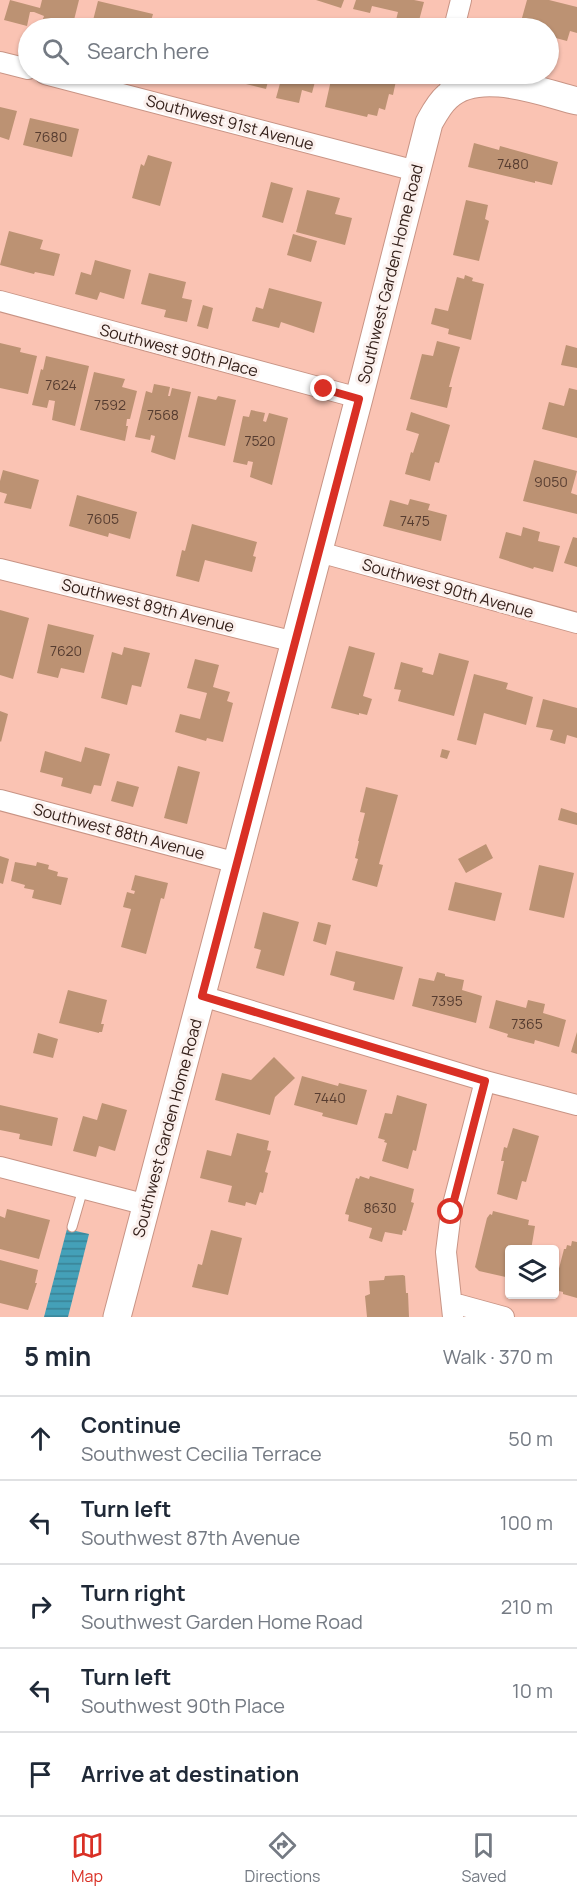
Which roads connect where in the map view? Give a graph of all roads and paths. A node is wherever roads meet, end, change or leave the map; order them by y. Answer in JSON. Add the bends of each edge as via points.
{"nodes":[{"id":1,"x":461,"y":0,"type":"edge"},
{"id":2,"x":456,"y":18,"type":"edge"},
{"id":3,"x":0,"y":62,"type":"edge"},
{"id":4,"x":18,"y":66,"type":"edge"},
{"id":5,"x":83,"y":84,"type":"edge"},
{"id":6,"x":450,"y":84,"type":"edge"},
{"id":7,"x":511,"y":84,"type":"edge"},
{"id":8,"x":577,"y":101,"type":"edge"},
{"id":9,"x":416,"y":171,"type":"junction"},
{"id":10,"x":0,"y":301,"type":"edge"},
{"id":11,"x":359,"y":399,"type":"junction"},
{"id":12,"x":319,"y":552,"type":"junction"},
{"id":13,"x":0,"y":569,"type":"edge"},
{"id":14,"x":577,"y":623,"type":"edge"},
{"id":15,"x":295,"y":642,"type":"junction"},
{"id":16,"x":0,"y":800,"type":"edge"},
{"id":17,"x":237,"y":863,"type":"junction"},
{"id":18,"x":202,"y":996,"type":"junction"},
{"id":19,"x":485,"y":1081,"type":"junction"},
{"id":20,"x":577,"y":1105,"type":"edge"},
{"id":21,"x":0,"y":1167,"type":"edge"},
{"id":22,"x":83,"y":1189,"type":"junction"},
{"id":23,"x":147,"y":1205,"type":"junction"},
{"id":24,"x":72,"y":1227,"type":"dead end"},
{"id":25,"x":453,"y":1310,"type":"edge"},
{"id":26,"x":117,"y":1317,"type":"edge"},
{"id":27,"x":504,"y":1317,"type":"edge"}],
"edges":[{"from":1,"to":2,"type":"street"},
{"from":3,"to":4,"type":"street"},
{"from":5,"to":9,"type":"street","name":"Southwest 91st Avenue"},
{"from":6,"to":9,"type":"main road","name":"Southwest Garden Home Road","via":[[429,123]]},
{"from":7,"to":8,"type":"main road"},
{"from":9,"to":11,"type":"main road","name":"Southwest Garden Home Road"},
{"from":10,"to":11,"type":"street","name":"Southwest 90th Place"},
{"from":11,"to":12,"type":"main road","name":"Southwest Garden Home Road"},
{"from":12,"to":14,"type":"street","name":"Southwest 90th Avenue"},
{"from":12,"to":15,"type":"main road","name":"Southwest Garden Home Road"},
{"from":13,"to":15,"type":"street","name":"Southwest 89th Avenue"},
{"from":15,"to":17,"type":"main road","name":"Southwest Garden Home Road"},
{"from":16,"to":17,"type":"street","name":"Southwest 88th Avenue"},
{"from":17,"to":18,"type":"main road","name":"Southwest Garden Home Road"},
{"from":18,"to":19,"type":"street"},
{"from":18,"to":23,"type":"main road","name":"Southwest Garden Home Road"},
{"from":19,"to":20,"type":"street"},
{"from":19,"to":25,"type":"street","via":[[447,1233]]},
{"from":21,"to":22,"type":"street"},
{"from":22,"to":23,"type":"street"},
{"from":22,"to":24,"type":"lane"},
{"from":23,"to":26,"type":"main road","name":"Southwest Garden Home Road"},
{"from":25,"to":27,"type":"street"}]}
